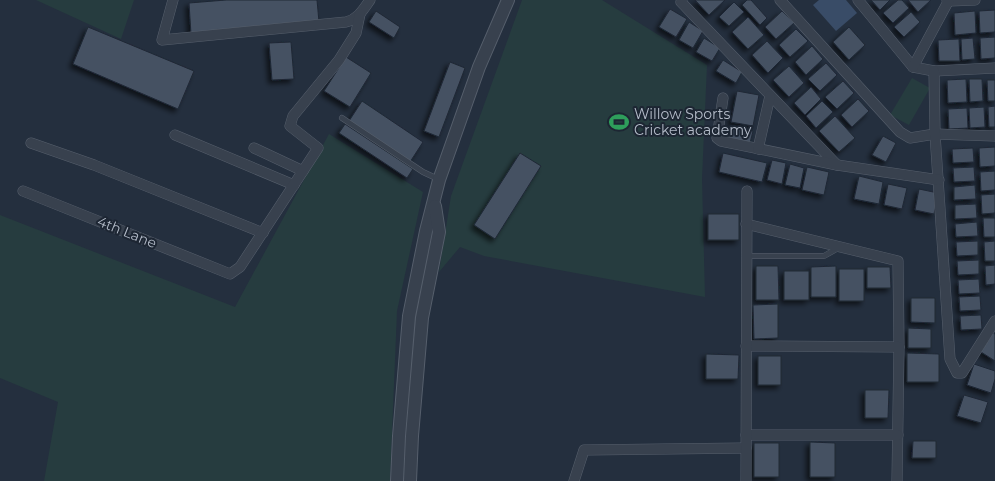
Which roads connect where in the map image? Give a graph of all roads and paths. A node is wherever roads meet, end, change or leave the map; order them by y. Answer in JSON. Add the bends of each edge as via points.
{"nodes":[{"id":1,"x":173,"y":0,"type":"edge"},
{"id":2,"x":370,"y":0,"type":"edge"},
{"id":3,"x":508,"y":0,"type":"edge"},
{"id":4,"x":682,"y":0,"type":"edge"},
{"id":5,"x":780,"y":0,"type":"edge"},
{"id":6,"x":858,"y":0,"type":"edge"},
{"id":7,"x":949,"y":0,"type":"edge"},
{"id":8,"x":975,"y":0,"type":"edge"},
{"id":9,"x":360,"y":14,"type":"junction"},
{"id":10,"x":913,"y":67,"type":"junction"},
{"id":11,"x":995,"y":68,"type":"edge"},
{"id":12,"x":934,"y":71,"type":"junction"},
{"id":13,"x":770,"y":96,"type":"junction"},
{"id":14,"x":723,"y":98,"type":"dead end"},
{"id":15,"x":342,"y":118,"type":"dead end"},
{"id":16,"x":935,"y":134,"type":"junction"},
{"id":17,"x":175,"y":135,"type":"dead end"},
{"id":18,"x":995,"y":136,"type":"edge"},
{"id":19,"x":31,"y":143,"type":"dead end"},
{"id":20,"x":254,"y":148,"type":"dead end"},
{"id":21,"x":758,"y":149,"type":"junction"},
{"id":22,"x":837,"y":165,"type":"junction"},
{"id":23,"x":303,"y":171,"type":"junction"},
{"id":24,"x":439,"y":180,"type":"junction"},
{"id":25,"x":939,"y":180,"type":"junction"},
{"id":26,"x":294,"y":185,"type":"junction"},
{"id":27,"x":23,"y":191,"type":"dead end"},
{"id":28,"x":746,"y":191,"type":"dead end"},
{"id":29,"x":434,"y":201,"type":"junction"},
{"id":30,"x":746,"y":224,"type":"junction"},
{"id":31,"x":263,"y":233,"type":"junction"},
{"id":32,"x":840,"y":247,"type":"junction"},
{"id":33,"x":746,"y":256,"type":"junction"},
{"id":34,"x":995,"y":321,"type":"edge"},
{"id":35,"x":746,"y":346,"type":"junction"},
{"id":36,"x":899,"y":347,"type":"junction"},
{"id":37,"x":746,"y":435,"type":"junction"},
{"id":38,"x":898,"y":435,"type":"junction"},
{"id":39,"x":746,"y":448,"type":"junction"},
{"id":40,"x":398,"y":481,"type":"edge"},
{"id":41,"x":410,"y":481,"type":"edge"},
{"id":42,"x":574,"y":481,"type":"edge"},
{"id":43,"x":746,"y":481,"type":"edge"},
{"id":44,"x":897,"y":481,"type":"edge"}],
"edges":[{"from":1,"to":9,"type":"street","via":[[162,40],[346,22]]},
{"from":2,"to":9,"type":"street"},
{"from":3,"to":24,"type":"street","via":[[479,67]]},
{"from":4,"to":13,"type":"street"},
{"from":5,"to":16,"type":"street","via":[[900,132],[910,138]]},
{"from":6,"to":10,"type":"street"},
{"from":7,"to":8,"type":"street"},
{"from":7,"to":10,"type":"street"},
{"from":9,"to":23,"type":"street","via":[[356,33],[345,52],[293,116],[290,126],[318,148]]},
{"from":10,"to":12,"type":"street"},
{"from":11,"to":12,"type":"street"},
{"from":12,"to":16,"type":"street"},
{"from":13,"to":21,"type":"street"},
{"from":13,"to":22,"type":"street"},
{"from":14,"to":21,"type":"street","via":[[718,139]]},
{"from":15,"to":24,"type":"lane"},
{"from":16,"to":18,"type":"street"},
{"from":16,"to":25,"type":"street"},
{"from":17,"to":26,"type":"street"},
{"from":19,"to":31,"type":"street","via":[[94,164]]},
{"from":20,"to":23,"type":"street"},
{"from":21,"to":22,"type":"street"},
{"from":22,"to":25,"type":"street"},
{"from":23,"to":26,"type":"street"},
{"from":24,"to":29,"type":"street"},
{"from":25,"to":34,"type":"street","via":[[950,360],[957,373],[962,373]]},
{"from":26,"to":31,"type":"street"},
{"from":27,"to":31,"type":"street","name":"4th Lane","via":[[230,274],[240,267]]},
{"from":28,"to":30,"type":"street"},
{"from":29,"to":40,"type":"street","via":[[409,316]]},
{"from":29,"to":41,"type":"street","via":[[439,232],[422,318]]},
{"from":30,"to":32,"type":"street"},
{"from":30,"to":33,"type":"street"},
{"from":32,"to":33,"type":"lane","via":[[824,256]]},
{"from":32,"to":36,"type":"street","via":[[898,261]]},
{"from":33,"to":35,"type":"street"},
{"from":35,"to":36,"type":"street"},
{"from":35,"to":37,"type":"street"},
{"from":36,"to":38,"type":"street"},
{"from":37,"to":38,"type":"street"},
{"from":37,"to":39,"type":"street"},
{"from":38,"to":44,"type":"street"},
{"from":39,"to":42,"type":"street","via":[[584,450]]},
{"from":39,"to":43,"type":"street"}]}
